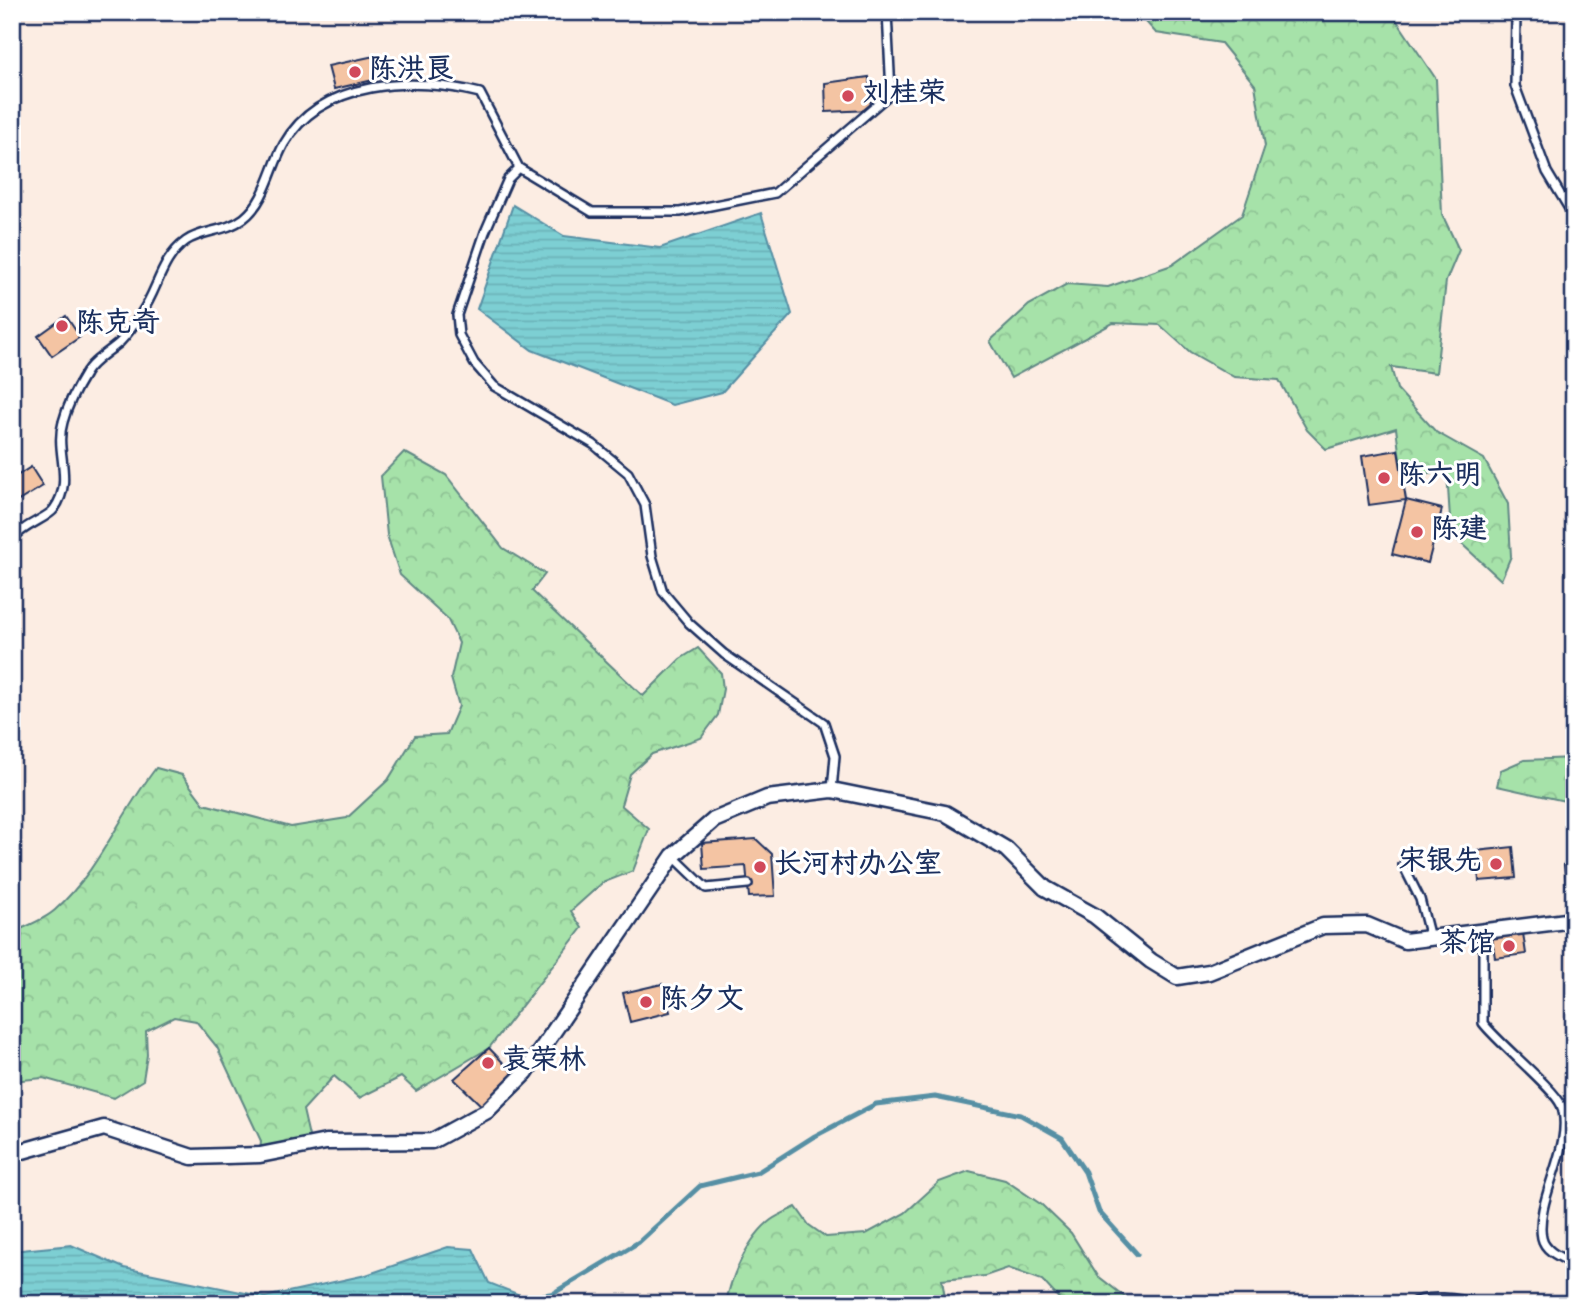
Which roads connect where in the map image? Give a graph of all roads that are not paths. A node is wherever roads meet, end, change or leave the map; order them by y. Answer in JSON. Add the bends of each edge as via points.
{"nodes":[{"id":1,"x":887,"y":12,"type":"edge"},
{"id":2,"x":1516,"y":12,"type":"edge"},
{"id":3,"x":519,"y":168,"type":"junction"},
{"id":4,"x":1574,"y":217,"type":"edge"},
{"id":5,"x":12,"y":539,"type":"edge"},
{"id":6,"x":832,"y":790,"type":"junction"},
{"id":7,"x":673,"y":856,"type":"junction"},
{"id":8,"x":1403,"y":865,"type":"dead end"},
{"id":9,"x":1569,"y":865,"type":"dead end"},
{"id":10,"x":748,"y":884,"type":"dead end"},
{"id":11,"x":1574,"y":906,"type":"edge"},
{"id":12,"x":1574,"y":920,"type":"edge"},
{"id":13,"x":1483,"y":931,"type":"junction"},
{"id":14,"x":1430,"y":938,"type":"junction"},
{"id":15,"x":12,"y":1154,"type":"edge"},
{"id":16,"x":1574,"y":1264,"type":"edge"},
{"id":17,"x":1410,"y":1304,"type":"edge"},
{"id":18,"x":1477,"y":1304,"type":"edge"}],
"edges":[{"from":1,"to":3,"type":"lane","via":[[891,93],[775,193],[680,212],[592,212]]},
{"from":2,"to":4,"type":"lane","via":[[1515,86],[1547,172]]},
{"from":3,"to":5,"type":"lane","via":[[480,93],[457,87],[398,85],[342,94],[312,110],[285,143],[268,184],[246,217],[223,230],[188,239],[172,253],[144,310],[122,339],[86,371],[62,423],[65,491],[53,512],[24,526]]},
{"from":3,"to":6,"type":"lane","via":[[508,179],[485,232],[457,315],[459,335],[494,386],[593,444],[628,473],[645,505],[663,592],[724,654],[824,723],[835,755]]},
{"from":6,"to":7,"type":"street","via":[[757,802],[714,820]]},
{"from":6,"to":14,"type":"street","via":[[945,813],[1006,849],[1045,888],[1095,916],[1177,977],[1209,972],[1323,926],[1367,925],[1405,941]]},
{"from":7,"to":10,"type":"lane","via":[[706,888]]},
{"from":7,"to":15,"type":"street","via":[[526,1072],[487,1111],[432,1141],[326,1142],[261,1155],[192,1157],[104,1128]]},
{"from":8,"to":14,"type":"lane","via":[[1420,899]]},
{"from":9,"to":11,"type":"lane"},
{"from":12,"to":13,"type":"street"},
{"from":13,"to":14,"type":"street"},
{"from":13,"to":16,"type":"lane","via":[[1483,1023],[1561,1104],[1564,1129],[1542,1239],[1552,1253]]},
{"from":17,"to":18,"type":"lane","via":[[1445,1299]]}]}
